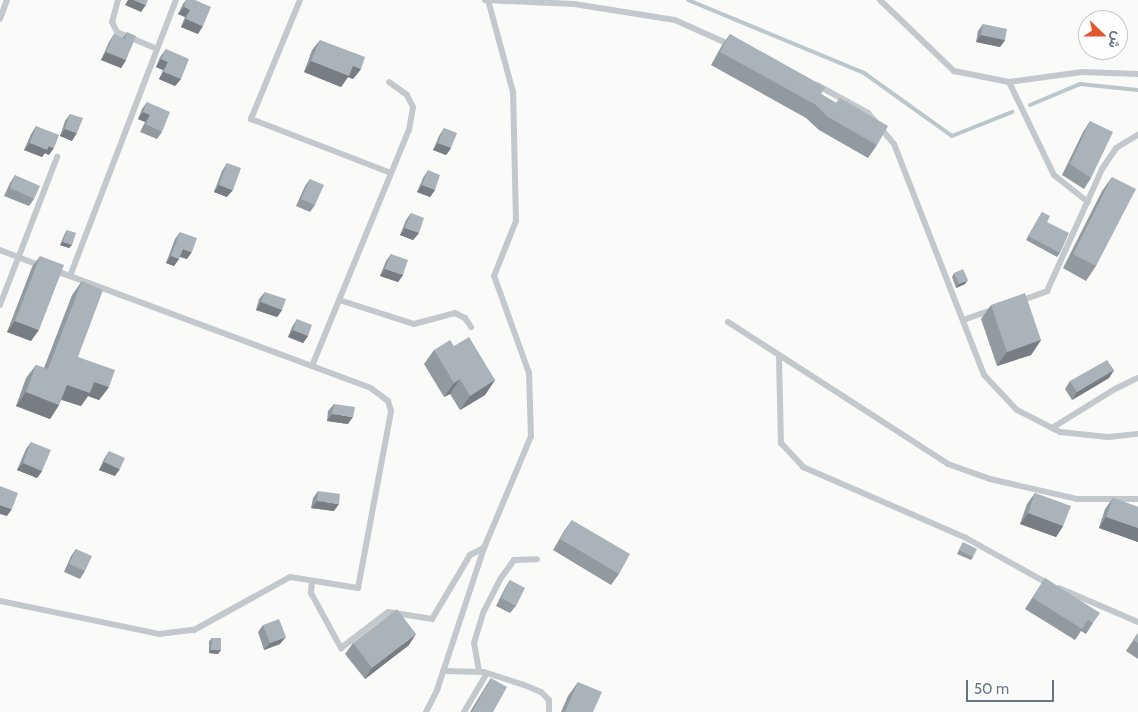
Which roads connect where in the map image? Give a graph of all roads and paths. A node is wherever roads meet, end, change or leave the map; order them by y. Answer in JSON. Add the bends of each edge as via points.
{"nodes":[{"id":1,"x":7,"y":0,"type":"edge"},
{"id":2,"x":118,"y":0,"type":"edge"},
{"id":3,"x":176,"y":0,"type":"edge"},
{"id":4,"x":300,"y":0,"type":"edge"},
{"id":5,"x":486,"y":0,"type":"edge"},
{"id":6,"x":880,"y":0,"type":"edge"},
{"id":7,"x":0,"y":19,"type":"edge"},
{"id":8,"x":737,"y":48,"type":"edge"},
{"id":9,"x":157,"y":49,"type":"junction"},
{"id":10,"x":1138,"y":74,"type":"edge"},
{"id":11,"x":809,"y":81,"type":"edge"},
{"id":12,"x":389,"y":82,"type":"dead end"},
{"id":13,"x":1009,"y":82,"type":"junction"},
{"id":14,"x":1138,"y":135,"type":"edge"},
{"id":15,"x":57,"y":157,"type":"dead end"},
{"id":16,"x":391,"y":173,"type":"junction"},
{"id":17,"x":1088,"y":202,"type":"junction"},
{"id":18,"x":0,"y":250,"type":"edge"},
{"id":19,"x":18,"y":257,"type":"junction"},
{"id":20,"x":70,"y":276,"type":"junction"},
{"id":21,"x":339,"y":300,"type":"junction"},
{"id":22,"x":1010,"y":304,"type":"edge"},
{"id":23,"x":0,"y":305,"type":"edge"},
{"id":24,"x":1000,"y":308,"type":"edge"},
{"id":25,"x":963,"y":320,"type":"junction"},
{"id":26,"x":728,"y":322,"type":"dead end"},
{"id":27,"x":471,"y":327,"type":"dead end"},
{"id":28,"x":780,"y":357,"type":"junction"},
{"id":29,"x":312,"y":366,"type":"junction"},
{"id":30,"x":1138,"y":378,"type":"edge"},
{"id":31,"x":1052,"y":428,"type":"junction"},
{"id":32,"x":1138,"y":434,"type":"edge"},
{"id":33,"x":1138,"y":499,"type":"edge"},
{"id":34,"x":484,"y":548,"type":"junction"},
{"id":35,"x":537,"y":559,"type":"dead end"},
{"id":36,"x":312,"y":581,"type":"junction"},
{"id":37,"x":0,"y":600,"type":"edge"},
{"id":38,"x":1138,"y":622,"type":"edge"},
{"id":39,"x":443,"y":671,"type":"junction"},
{"id":40,"x":478,"y":671,"type":"junction"},
{"id":41,"x":487,"y":673,"type":"junction"},
{"id":42,"x":426,"y":712,"type":"edge"},
{"id":43,"x":464,"y":712,"type":"edge"},
{"id":44,"x":549,"y":712,"type":"edge"}],
"edges":[{"from":1,"to":7,"type":"lane"},
{"from":2,"to":9,"type":"lane","via":[[112,22],[117,32]]},
{"from":3,"to":9,"type":"lane"},
{"from":4,"to":16,"type":"lane","via":[[251,119]]},
{"from":5,"to":8,"type":"lane","via":[[574,4],[675,20]]},
{"from":5,"to":34,"type":"lane","via":[[513,92],[516,221],[494,276],[529,373],[531,436]]},
{"from":6,"to":13,"type":"lane","via":[[954,70]]},
{"from":9,"to":20,"type":"lane"},
{"from":10,"to":13,"type":"lane","via":[[1082,72]]},
{"from":11,"to":25,"type":"lane","via":[[868,113],[894,144]]},
{"from":12,"to":16,"type":"lane","via":[[407,95],[413,108],[409,130]]},
{"from":13,"to":17,"type":"lane","via":[[1054,175]]},
{"from":14,"to":17,"type":"lane","via":[[1116,148]]},
{"from":15,"to":19,"type":"lane"},
{"from":16,"to":21,"type":"lane"},
{"from":17,"to":22,"type":"lane","via":[[1047,292]]},
{"from":18,"to":19,"type":"lane"},
{"from":19,"to":20,"type":"lane"},
{"from":19,"to":23,"type":"lane"},
{"from":20,"to":29,"type":"lane"},
{"from":21,"to":27,"type":"lane","via":[[414,324],[455,313],[465,318]]},
{"from":21,"to":29,"type":"lane"},
{"from":24,"to":25,"type":"lane"},
{"from":25,"to":31,"type":"lane","via":[[984,375],[1017,410]]},
{"from":26,"to":28,"type":"lane"},
{"from":28,"to":33,"type":"lane","via":[[948,464],[990,479],[1077,499]]},
{"from":28,"to":38,"type":"lane","via":[[781,443],[803,467],[966,538],[1036,578]]},
{"from":29,"to":36,"type":"lane","via":[[371,388],[388,401],[391,411],[358,588]]},
{"from":30,"to":31,"type":"lane"},
{"from":31,"to":32,"type":"lane","via":[[1060,432],[1108,437]]},
{"from":34,"to":36,"type":"lane","via":[[470,555],[432,619],[388,612],[341,648],[311,593]]},
{"from":34,"to":39,"type":"lane"},
{"from":35,"to":40,"type":"lane","via":[[514,560],[501,578],[484,611],[474,643]]},
{"from":36,"to":37,"type":"lane","via":[[290,577],[194,630],[159,634]]},
{"from":39,"to":40,"type":"lane"},
{"from":39,"to":42,"type":"lane"},
{"from":40,"to":41,"type":"lane"},
{"from":41,"to":43,"type":"lane"},
{"from":41,"to":44,"type":"lane","via":[[541,692],[549,700]]}]}
